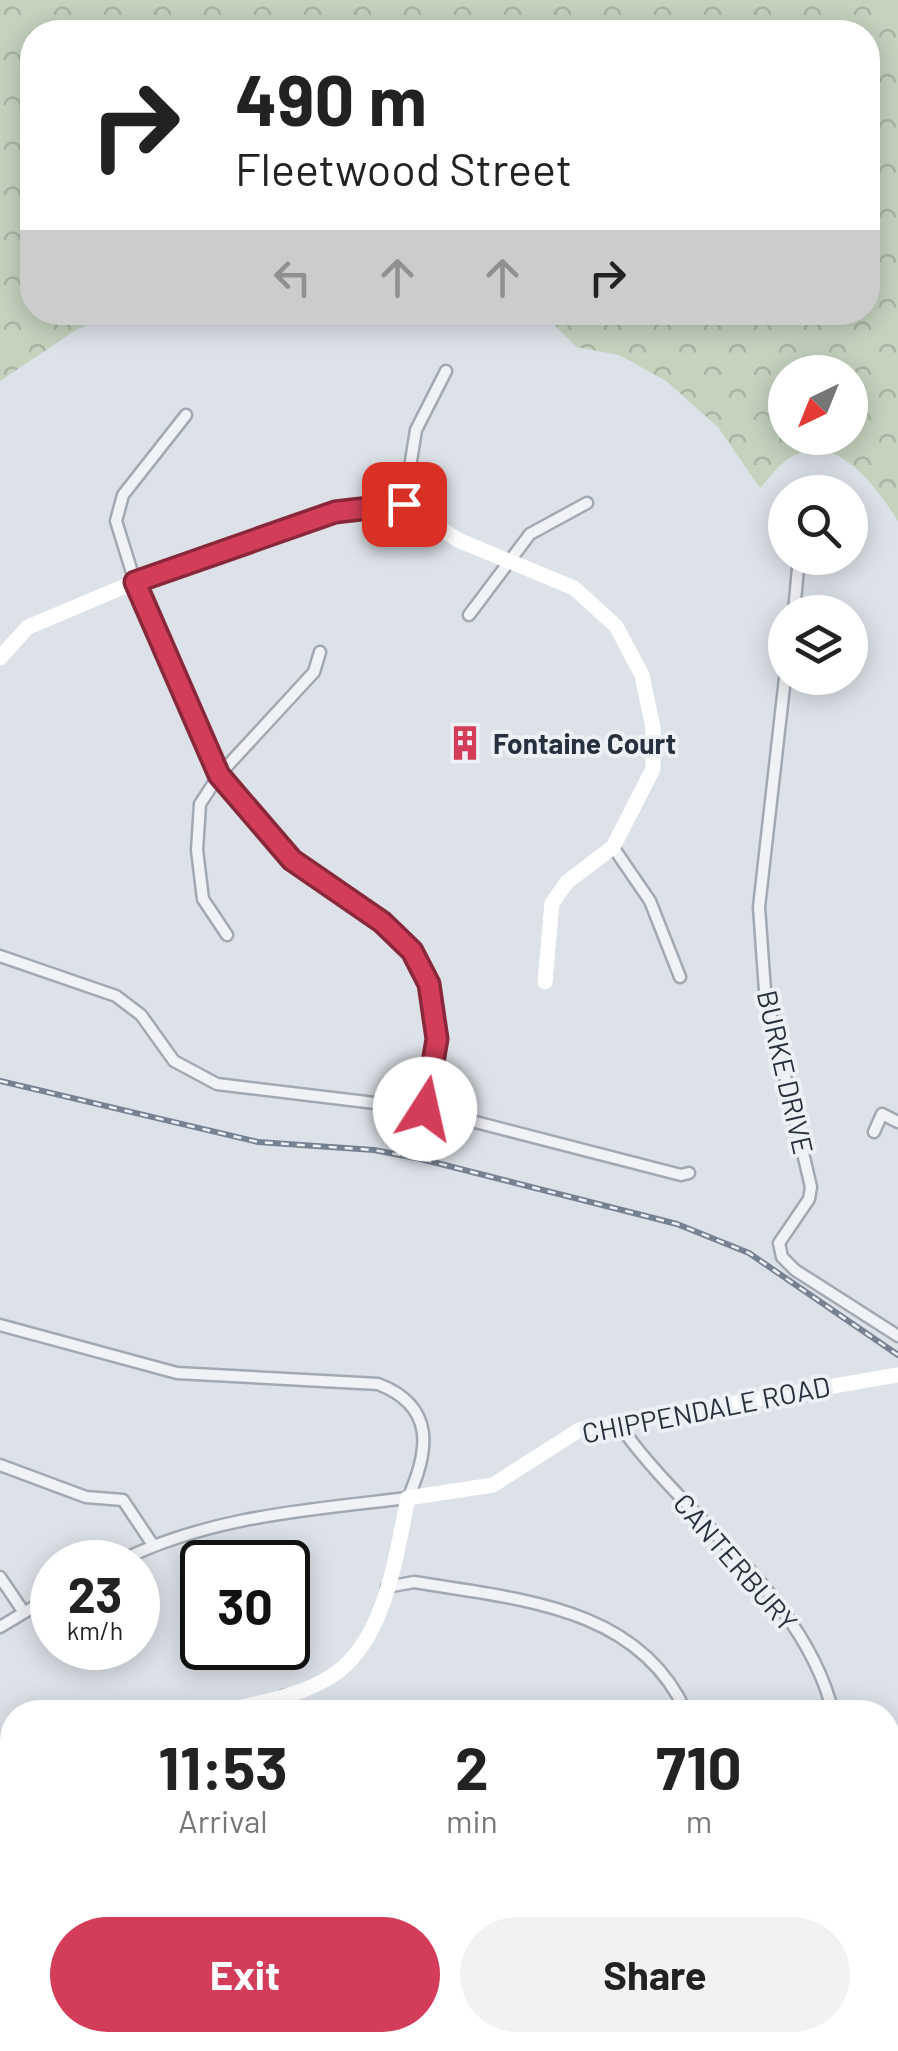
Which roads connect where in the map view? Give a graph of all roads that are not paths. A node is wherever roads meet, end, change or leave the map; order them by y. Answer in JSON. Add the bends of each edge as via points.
{"nodes":[{"id":1,"x":446,"y":371,"type":"dead end"},
{"id":2,"x":186,"y":415,"type":"dead end"},
{"id":3,"x":587,"y":503,"type":"dead end"},
{"id":4,"x":404,"y":504,"type":"junction"},
{"id":5,"x":510,"y":558,"type":"junction"},
{"id":6,"x":135,"y":582,"type":"junction"},
{"id":7,"x":469,"y":615,"type":"dead end"},
{"id":8,"x":320,"y":652,"type":"dead end"},
{"id":9,"x":0,"y":658,"type":"edge"},
{"id":10,"x":783,"y":695,"type":"edge"},
{"id":11,"x":219,"y":775,"type":"junction"},
{"id":12,"x":612,"y":847,"type":"junction"},
{"id":13,"x":227,"y":935,"type":"dead end"},
{"id":14,"x":0,"y":956,"type":"edge"},
{"id":15,"x":680,"y":977,"type":"dead end"},
{"id":16,"x":545,"y":982,"type":"dead end"},
{"id":17,"x":425,"y":1109,"type":"junction"},
{"id":18,"x":898,"y":1122,"type":"edge"},
{"id":19,"x":874,"y":1132,"type":"dead end"},
{"id":20,"x":690,"y":1172,"type":"dead end"},
{"id":21,"x":0,"y":1324,"type":"edge"},
{"id":22,"x":898,"y":1336,"type":"edge"},
{"id":23,"x":898,"y":1374,"type":"edge"},
{"id":24,"x":618,"y":1424,"type":"junction"},
{"id":25,"x":0,"y":1465,"type":"edge"},
{"id":26,"x":408,"y":1498,"type":"junction"},
{"id":27,"x":150,"y":1540,"type":"edge"},
{"id":28,"x":160,"y":1542,"type":"edge"},
{"id":29,"x":0,"y":1577,"type":"edge"},
{"id":30,"x":387,"y":1587,"type":"junction"},
{"id":31,"x":30,"y":1608,"type":"edge"},
{"id":32,"x":23,"y":1612,"type":"junction"},
{"id":33,"x":0,"y":1627,"type":"edge"},
{"id":34,"x":282,"y":1696,"type":"junction"},
{"id":35,"x":267,"y":1700,"type":"edge"},
{"id":36,"x":284,"y":1700,"type":"edge"},
{"id":37,"x":677,"y":1700,"type":"edge"},
{"id":38,"x":829,"y":1700,"type":"edge"}],
"edges":[{"from":1,"to":4,"type":"street","via":[[416,430]]},
{"from":2,"to":6,"type":"street","via":[[123,494],[116,521]]},
{"from":3,"to":5,"type":"street","via":[[530,534]]},
{"from":4,"to":5,"type":"street","via":[[458,540]]},
{"from":4,"to":6,"type":"street","via":[[335,512]]},
{"from":5,"to":7,"type":"street"},
{"from":5,"to":12,"type":"street","via":[[574,588],[616,626],[642,675],[653,769]]},
{"from":6,"to":9,"type":"street","via":[[28,627]]},
{"from":6,"to":11,"type":"street"},
{"from":8,"to":11,"type":"street","via":[[314,672]]},
{"from":10,"to":22,"type":"street","name":"BURKE DRIVE","via":[[759,907],[765,991],[811,1187],[778,1243],[795,1270]]},
{"from":11,"to":13,"type":"street","via":[[200,804],[197,850],[203,899]]},
{"from":11,"to":17,"type":"street","via":[[292,860],[412,951],[429,984],[437,1039]]},
{"from":12,"to":15,"type":"street","via":[[650,901]]},
{"from":12,"to":16,"type":"street","via":[[552,902]]},
{"from":14,"to":17,"type":"street","via":[[116,996],[141,1016],[174,1062],[216,1084]]},
{"from":17,"to":20,"type":"street","via":[[681,1175]]},
{"from":18,"to":19,"type":"street","via":[[882,1114]]},
{"from":21,"to":26,"type":"street","via":[[177,1374],[333,1378],[394,1390],[415,1407],[424,1432]]},
{"from":23,"to":24,"type":"street","name":"CHIPPENDALE ROAD"},
{"from":24,"to":26,"type":"street","name":"CHIPPENDALE ROAD","via":[[579,1430],[493,1485]]},
{"from":24,"to":38,"type":"street","name":"CANTERBURY","via":[[790,1619]]},
{"from":25,"to":27,"type":"street","via":[[86,1496],[123,1500]]},
{"from":26,"to":28,"type":"street","name":"CHIPPENDALE ROAD","via":[[253,1517]]},
{"from":26,"to":30,"type":"street"},
{"from":29,"to":32,"type":"street"},
{"from":30,"to":34,"type":"street","via":[[360,1648],[344,1667]]},
{"from":30,"to":37,"type":"street","via":[[414,1582],[587,1616],[650,1662]]},
{"from":31,"to":32,"type":"street"},
{"from":32,"to":33,"type":"street"},
{"from":34,"to":35,"type":"street"},
{"from":34,"to":36,"type":"street"}]}
